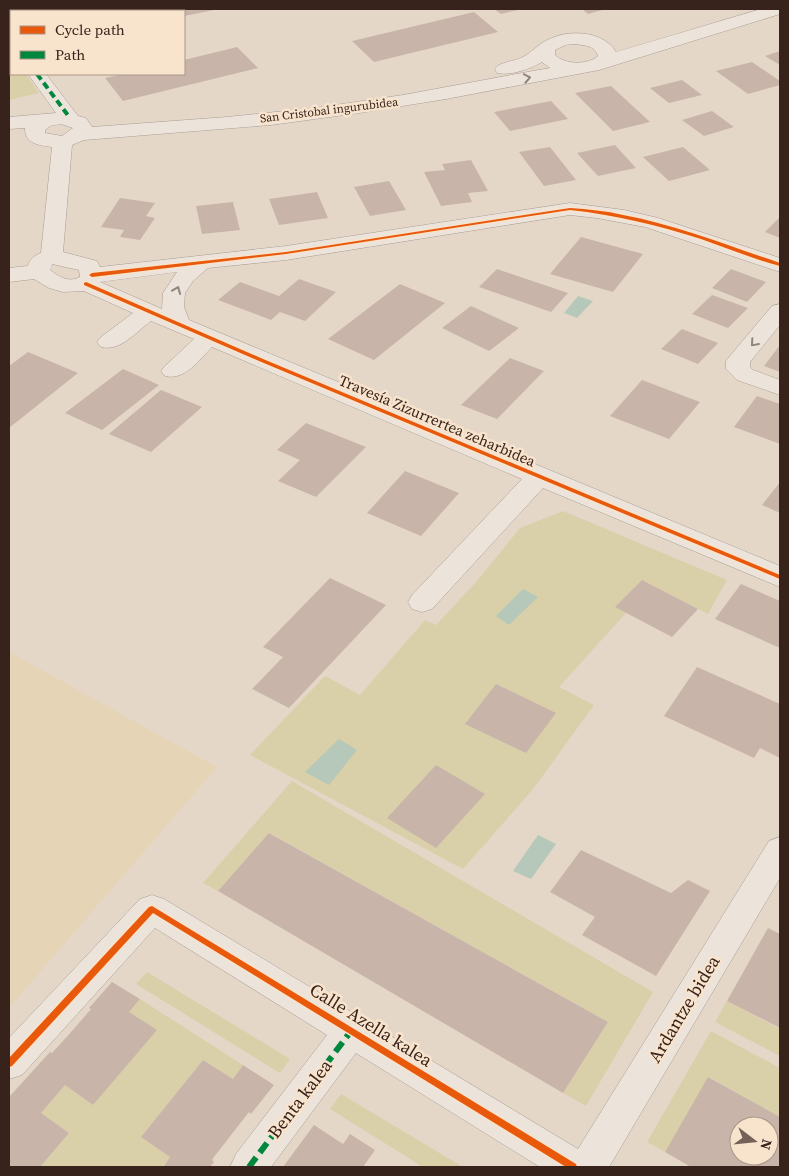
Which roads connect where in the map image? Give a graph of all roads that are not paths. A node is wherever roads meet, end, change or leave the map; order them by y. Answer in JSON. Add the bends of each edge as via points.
{"nodes":[{"id":1,"x":743,"y":9,"type":"edge"},
{"id":2,"x":778,"y":9,"type":"edge"},
{"id":3,"x":593,"y":40,"type":"junction"},
{"id":4,"x":542,"y":49,"type":"junction"},
{"id":5,"x":605,"y":61,"type":"junction"},
{"id":6,"x":576,"y":68,"type":"junction"},
{"id":7,"x":38,"y":75,"type":"edge"},
{"id":8,"x":9,"y":123,"type":"edge"},
{"id":9,"x":39,"y":129,"type":"junction"},
{"id":10,"x":73,"y":129,"type":"junction"},
{"id":11,"x":9,"y":136,"type":"edge"},
{"id":12,"x":201,"y":262,"type":"junction"},
{"id":13,"x":46,"y":264,"type":"junction"},
{"id":14,"x":780,"y":265,"type":"edge"},
{"id":15,"x":9,"y":275,"type":"edge"},
{"id":16,"x":89,"y":280,"type":"junction"},
{"id":17,"x":780,"y":311,"type":"edge"},
{"id":18,"x":148,"y":312,"type":"junction"},
{"id":19,"x":180,"y":326,"type":"junction"},
{"id":20,"x":209,"y":338,"type":"junction"},
{"id":21,"x":109,"y":342,"type":"dead end"},
{"id":22,"x":173,"y":371,"type":"dead end"},
{"id":23,"x":780,"y":388,"type":"edge"},
{"id":24,"x":538,"y":476,"type":"junction"},
{"id":25,"x":780,"y":577,"type":"edge"},
{"id":26,"x":422,"y":602,"type":"dead end"},
{"id":27,"x":780,"y":851,"type":"edge"},
{"id":28,"x":351,"y":1031,"type":"junction"},
{"id":29,"x":9,"y":1063,"type":"edge"},
{"id":30,"x":250,"y":1167,"type":"edge"},
{"id":31,"x":573,"y":1167,"type":"edge"},
{"id":32,"x":588,"y":1167,"type":"edge"}],
"edges":[{"from":1,"to":3,"type":"street","via":[[670,32],[626,41]]},
{"from":2,"to":5,"type":"street"},
{"from":3,"to":4,"type":"street","name":"San Cristobal ingurubidea","via":[[559,41]]},
{"from":3,"to":5,"type":"street","via":[[607,52]]},
{"from":4,"to":6,"type":"street","via":[[552,62]]},
{"from":4,"to":10,"type":"street","name":"San Cristobal ingurubidea","via":[[528,62],[466,79],[285,106],[142,114]]},
{"from":5,"to":6,"type":"street","name":"San Cristobal ingurubidea"},
{"from":10,"to":6,"type":"street","name":"San Cristobal ingurubidea","one_way":true,"via":[[228,123],[326,112],[415,100]]},
{"from":7,"to":10,"type":"street"},
{"from":8,"to":9,"type":"street"},
{"from":9,"to":10,"type":"street","via":[[42,140],[51,142]]},
{"from":9,"to":11,"type":"street"},
{"from":10,"to":13,"type":"street"},
{"from":12,"to":14,"type":"street","via":[[286,253],[570,209],[639,218]]},
{"from":12,"to":16,"type":"street"},
{"from":19,"to":12,"type":"street","one_way":true,"via":[[172,306],[176,288]]},
{"from":13,"to":15,"type":"street"},
{"from":13,"to":16,"type":"street","via":[[46,278],[67,286]]},
{"from":16,"to":18,"type":"street","name":"Travesía Zizurrertea zeharbidea"},
{"from":17,"to":23,"type":"street","one_way":true,"via":[[738,361],[738,369],[744,375]]},
{"from":18,"to":19,"type":"street","name":"Travesía Zizurrertea zeharbidea"},
{"from":18,"to":21,"type":"street"},
{"from":19,"to":20,"type":"street","name":"Travesía Zizurrertea zeharbidea"},
{"from":20,"to":22,"type":"street"},
{"from":20,"to":24,"type":"street","name":"Travesía Zizurrertea zeharbidea"},
{"from":24,"to":25,"type":"street","name":"Travesía Zizurrertea zeharbidea"},
{"from":24,"to":26,"type":"street"},
{"from":27,"to":32,"type":"street","name":"Ardantze bidea"},
{"from":28,"to":29,"type":"street","name":"Calle Azella kalea","via":[[152,909]]},
{"from":28,"to":30,"type":"street","name":"Benta kalea"},
{"from":28,"to":31,"type":"street","name":"Calle Azella kalea"}]}
